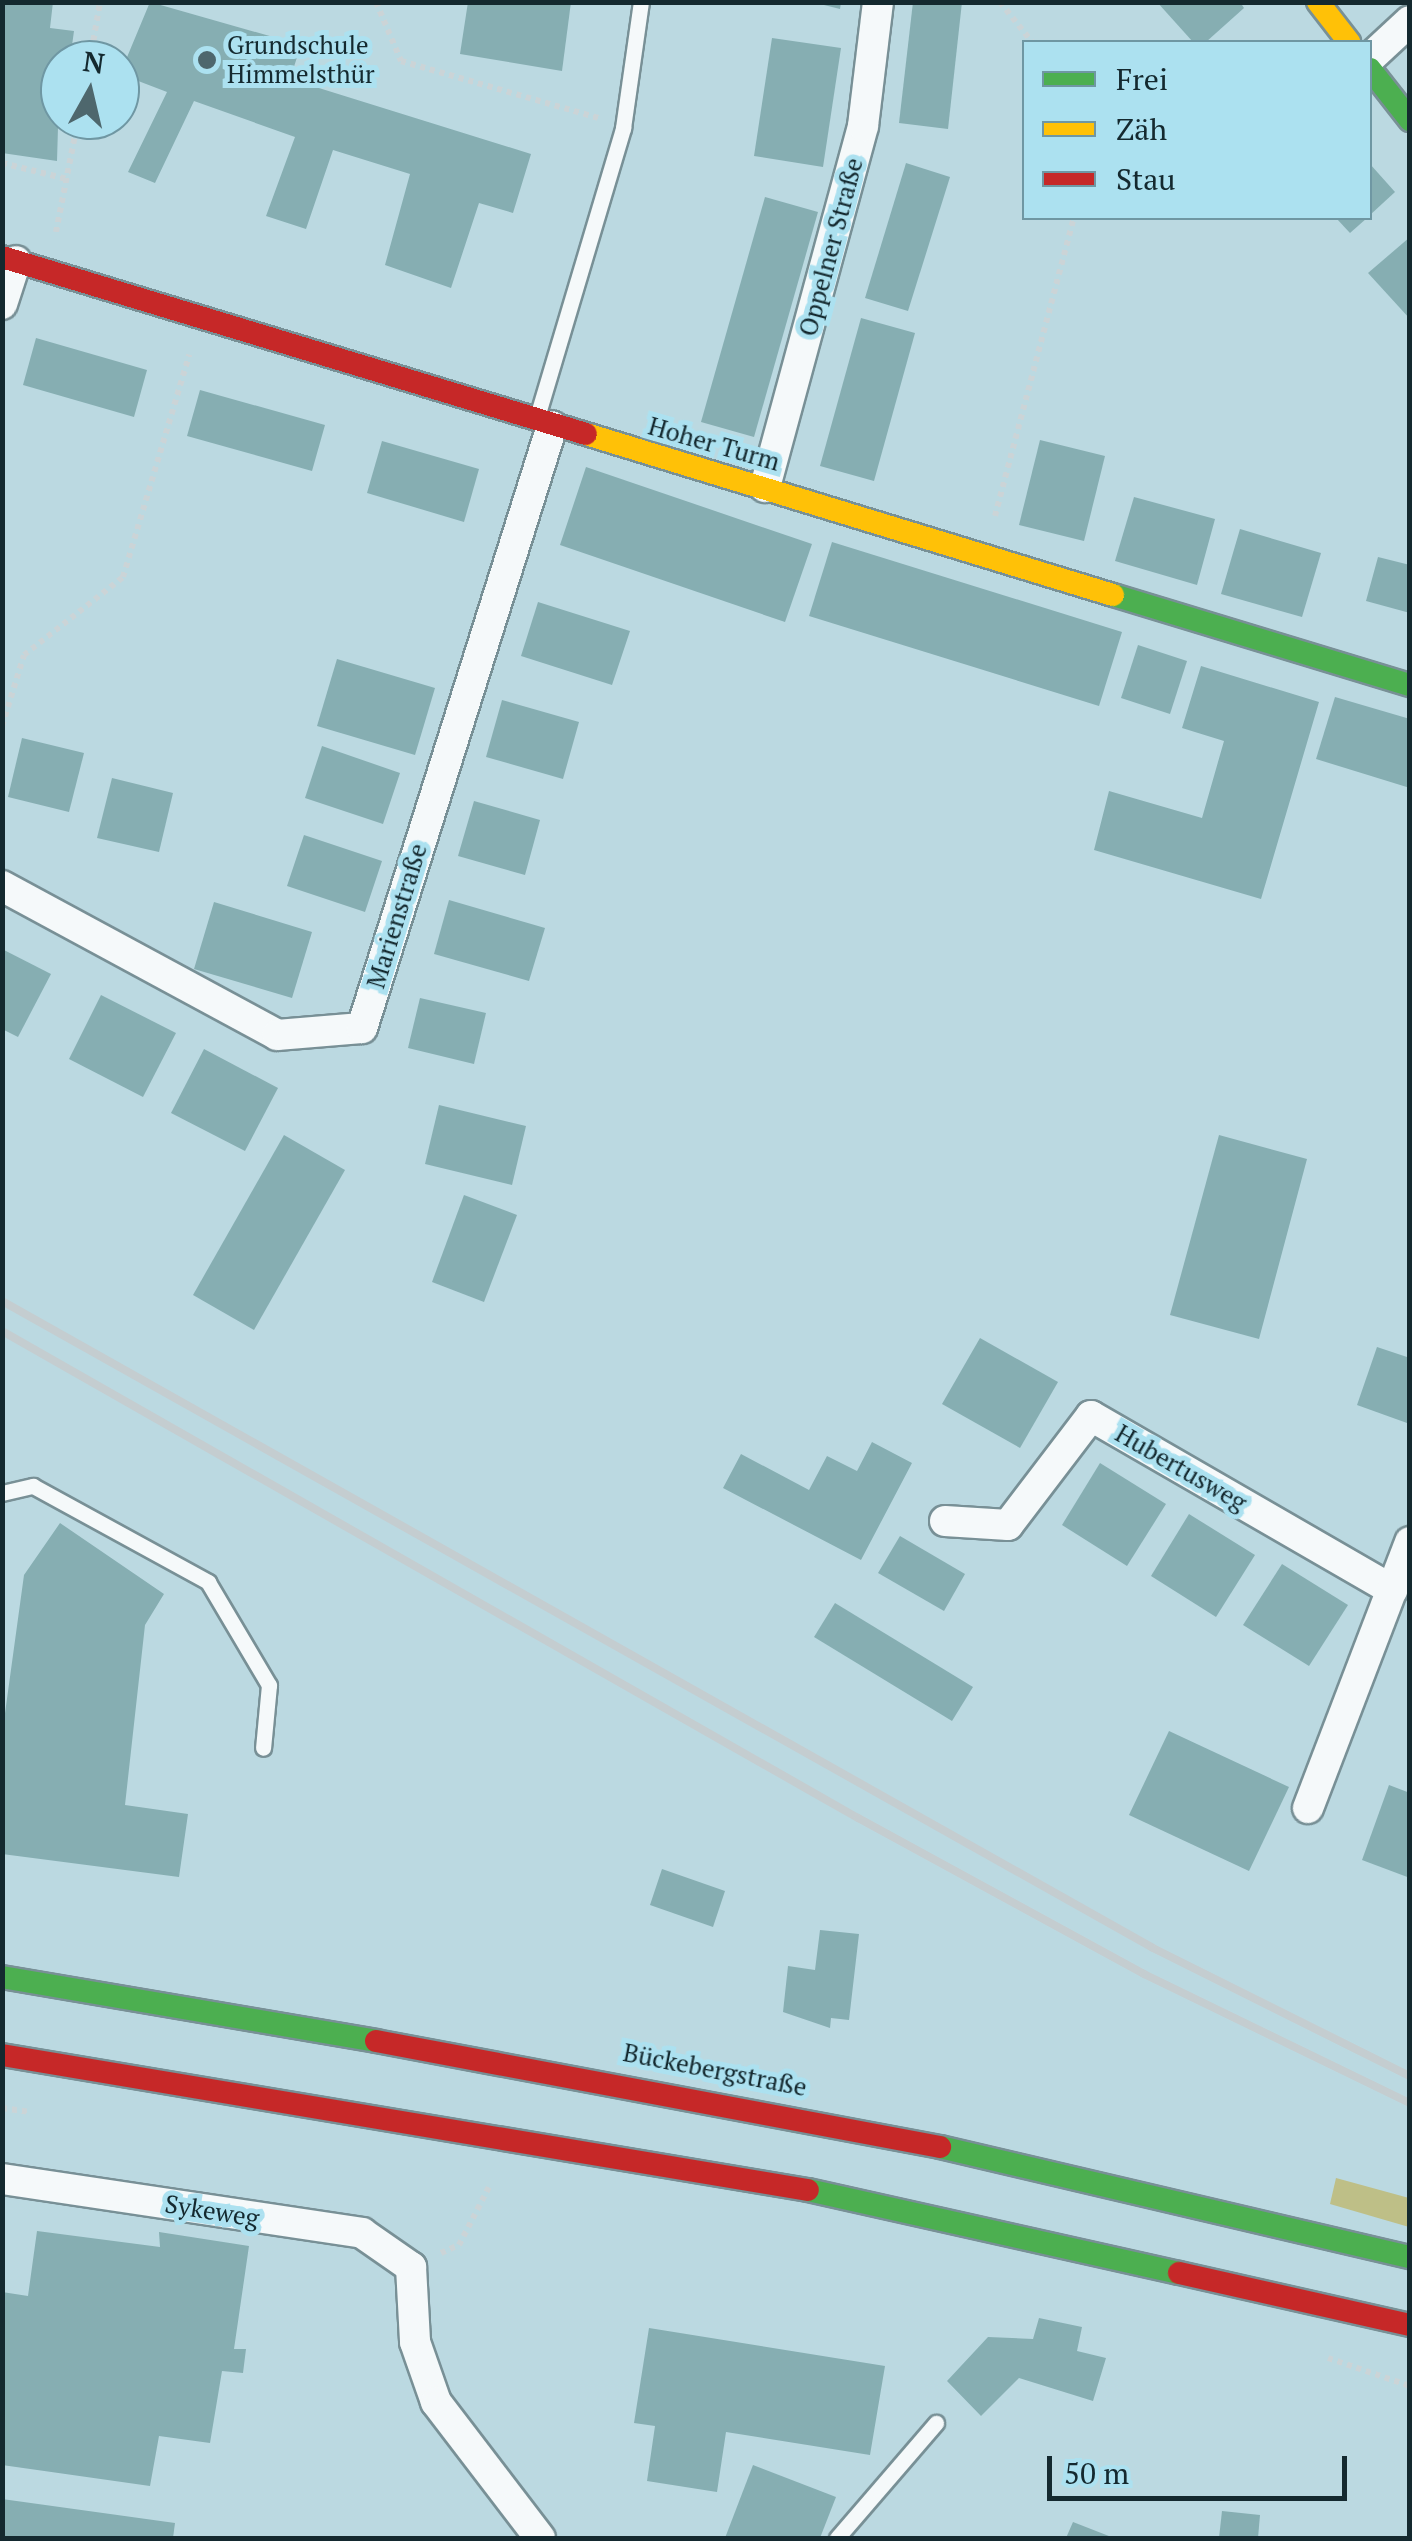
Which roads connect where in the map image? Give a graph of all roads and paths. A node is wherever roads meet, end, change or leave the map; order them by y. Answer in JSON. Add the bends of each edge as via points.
{"nodes":[{"id":1,"x":100,"y":2,"type":"edge"},
{"id":2,"x":376,"y":2,"type":"edge"},
{"id":3,"x":641,"y":2,"type":"edge"},
{"id":4,"x":878,"y":2,"type":"edge"},
{"id":5,"x":1000,"y":2,"type":"edge"},
{"id":6,"x":1318,"y":2,"type":"edge"},
{"id":7,"x":1410,"y":22,"type":"edge"},
{"id":8,"x":93,"y":40,"type":"edge"},
{"id":9,"x":1030,"y":40,"type":"edge"},
{"id":10,"x":1346,"y":40,"type":"edge"},
{"id":11,"x":1372,"y":56,"type":"edge"},
{"id":12,"x":1372,"y":72,"type":"edge"},
{"id":13,"x":1410,"y":120,"type":"edge"},
{"id":14,"x":623,"y":128,"type":"junction"},
{"id":15,"x":74,"y":140,"type":"edge"},
{"id":16,"x":2,"y":163,"type":"edge"},
{"id":17,"x":67,"y":179,"type":"junction"},
{"id":18,"x":59,"y":220,"type":"dead end"},
{"id":19,"x":1073,"y":220,"type":"edge"},
{"id":20,"x":9,"y":259,"type":"edge"},
{"id":21,"x":2,"y":304,"type":"edge"},
{"id":22,"x":200,"y":316,"type":"junction"},
{"id":23,"x":544,"y":423,"type":"junction"},
{"id":24,"x":765,"y":487,"type":"junction"},
{"id":25,"x":985,"y":554,"type":"junction"},
{"id":26,"x":1410,"y":684,"type":"edge"},
{"id":27,"x":2,"y":726,"type":"edge"},
{"id":28,"x":2,"y":886,"type":"edge"},
{"id":29,"x":2,"y":1493,"type":"edge"},
{"id":30,"x":945,"y":1521,"type":"dead end"},
{"id":31,"x":1410,"y":1542,"type":"edge"},
{"id":32,"x":1392,"y":1590,"type":"junction"},
{"id":33,"x":263,"y":1748,"type":"dead end"},
{"id":34,"x":1308,"y":1808,"type":"dead end"},
{"id":35,"x":2,"y":1977,"type":"edge"},
{"id":36,"x":2,"y":2055,"type":"edge"},
{"id":37,"x":496,"y":2176,"type":"dead end"},
{"id":38,"x":2,"y":2179,"type":"edge"},
{"id":39,"x":1410,"y":2256,"type":"edge"},
{"id":40,"x":411,"y":2267,"type":"junction"},
{"id":41,"x":1410,"y":2325,"type":"edge"},
{"id":42,"x":936,"y":2423,"type":"dead end"},
{"id":43,"x":540,"y":2538,"type":"edge"},
{"id":44,"x":837,"y":2538,"type":"edge"}],
"edges":[{"from":1,"to":8,"type":"path"},
{"from":2,"to":14,"type":"path","via":[[401,61],[561,101]]},
{"from":3,"to":14,"type":"lane"},
{"from":4,"to":24,"type":"street","name":"Oppelner Straße","via":[[864,126]]},
{"from":5,"to":9,"type":"path"},
{"from":6,"to":10,"type":"main road"},
{"from":7,"to":11,"type":"street"},
{"from":12,"to":13,"type":"main road"},
{"from":14,"to":23,"type":"lane"},
{"from":15,"to":17,"type":"path"},
{"from":16,"to":17,"type":"path"},
{"from":17,"to":18,"type":"path"},
{"from":19,"to":25,"type":"path"},
{"from":20,"to":21,"type":"street"},
{"from":20,"to":22,"type":"main road","name":"Hoher Turm"},
{"from":22,"to":23,"type":"main road","name":"Hoher Turm"},
{"from":22,"to":27,"type":"path","via":[[123,577],[24,655]]},
{"from":23,"to":24,"type":"main road","name":"Hoher Turm"},
{"from":23,"to":28,"type":"street","name":"Marienstraße","via":[[362,1028],[277,1035]]},
{"from":24,"to":25,"type":"main road","name":"Hoher Turm"},
{"from":25,"to":26,"type":"main road","name":"Hoher Turm"},
{"from":29,"to":33,"type":"lane","via":[[33,1486],[208,1582],[269,1685]]},
{"from":30,"to":32,"type":"street","name":"Hubertusweg","via":[[1008,1525],[1091,1416]]},
{"from":31,"to":32,"type":"street"},
{"from":32,"to":34,"type":"street"},
{"from":35,"to":39,"type":"main road","name":"Bückebergstraße","via":[[814,2117]]},
{"from":36,"to":41,"type":"main road","via":[[808,2190]]},
{"from":37,"to":40,"type":"path","via":[[459,2245]]},
{"from":38,"to":40,"type":"street","name":"Sykeweg","via":[[362,2234]]},
{"from":40,"to":43,"type":"street","via":[[415,2342],[436,2402]]},
{"from":42,"to":44,"type":"lane"}]}
